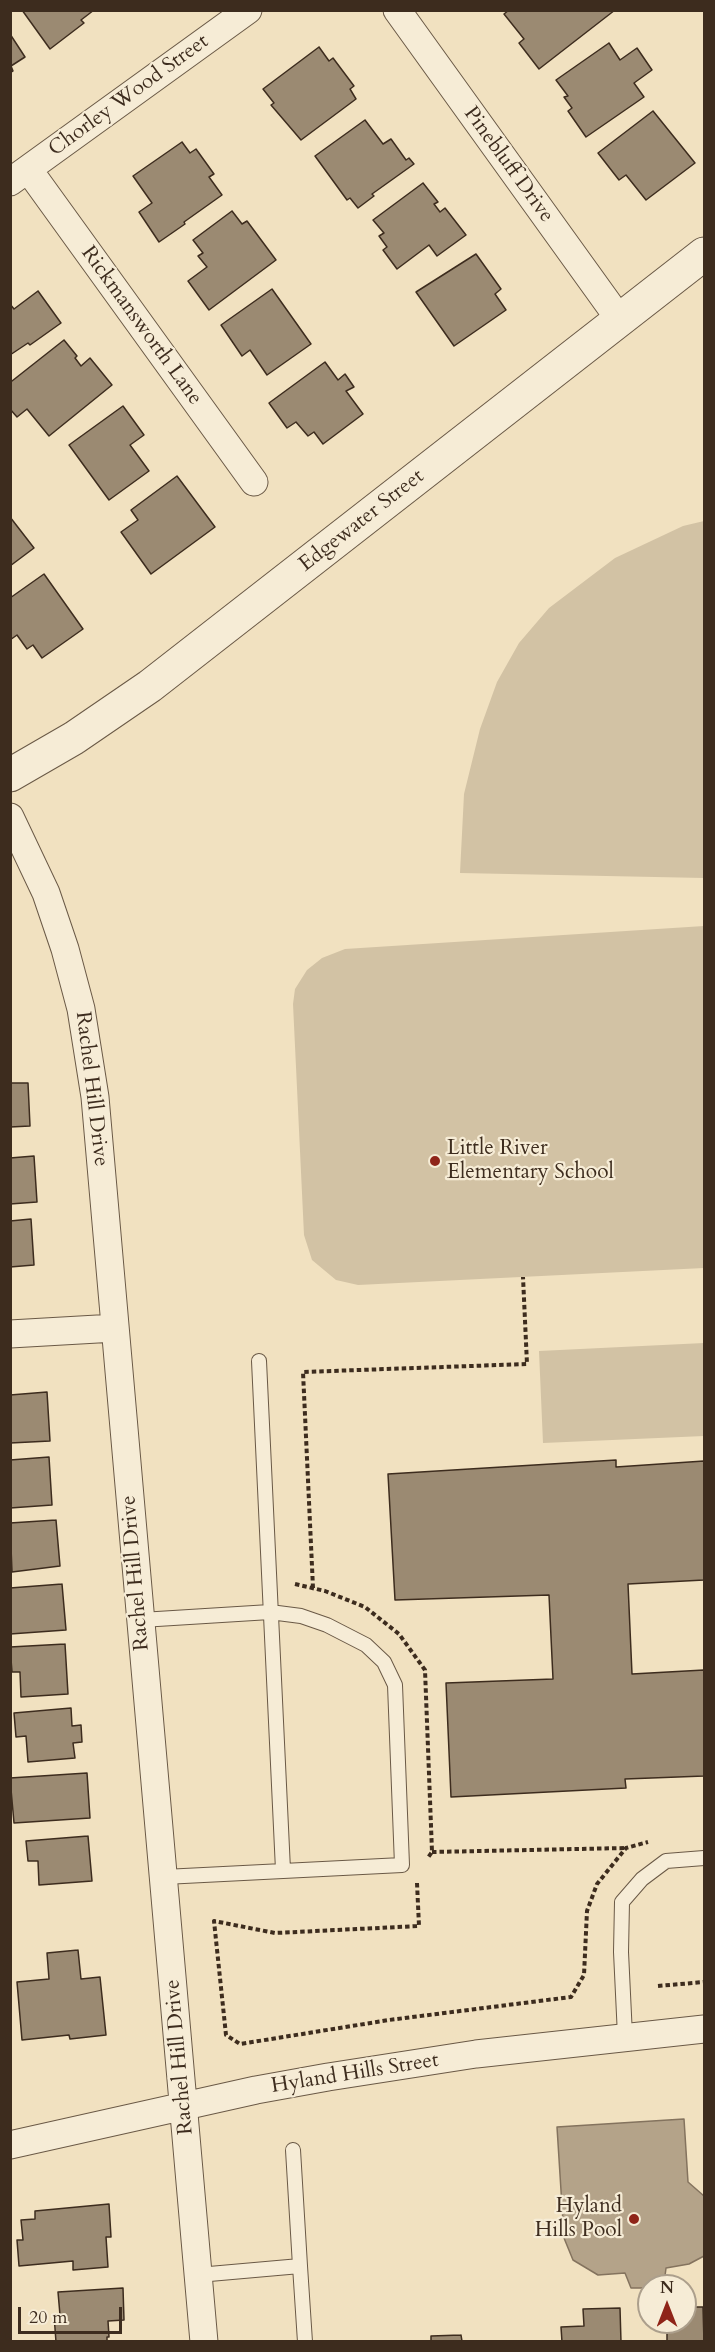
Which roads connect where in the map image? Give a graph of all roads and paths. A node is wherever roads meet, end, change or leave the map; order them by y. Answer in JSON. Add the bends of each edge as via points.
{"nodes":[{"id":1,"x":248,"y":10,"type":"edge"},
{"id":2,"x":397,"y":10,"type":"edge"},
{"id":3,"x":19,"y":176,"type":"edge"},
{"id":4,"x":705,"y":254,"type":"edge"},
{"id":5,"x":620,"y":320,"type":"junction"},
{"id":6,"x":254,"y":482,"type":"dead end"},
{"id":7,"x":10,"y":775,"type":"edge"},
{"id":8,"x":10,"y":817,"type":"edge"},
{"id":9,"x":523,"y":1277,"type":"dead end"},
{"id":10,"x":115,"y":1328,"type":"junction"},
{"id":11,"x":10,"y":1334,"type":"edge"},
{"id":12,"x":259,"y":1361,"type":"dead end"},
{"id":13,"x":313,"y":1588,"type":"dead end"},
{"id":14,"x":270,"y":1612,"type":"junction"},
{"id":15,"x":141,"y":1620,"type":"junction"},
{"id":16,"x":658,"y":1839,"type":"dead end"},
{"id":17,"x":626,"y":1848,"type":"junction"},
{"id":18,"x":705,"y":1858,"type":"edge"},
{"id":19,"x":422,"y":1865,"type":"dead end"},
{"id":20,"x":283,"y":1870,"type":"junction"},
{"id":21,"x":164,"y":1877,"type":"junction"},
{"id":22,"x":417,"y":1882,"type":"dead end"},
{"id":23,"x":705,"y":1982,"type":"edge"},
{"id":24,"x":658,"y":1986,"type":"dead end"},
{"id":25,"x":705,"y":2029,"type":"edge"},
{"id":26,"x":625,"y":2036,"type":"junction"},
{"id":27,"x":184,"y":2106,"type":"junction"},
{"id":28,"x":10,"y":2145,"type":"edge"},
{"id":29,"x":293,"y":2150,"type":"dead end"},
{"id":30,"x":300,"y":2266,"type":"junction"},
{"id":31,"x":198,"y":2275,"type":"junction"},
{"id":32,"x":204,"y":2342,"type":"edge"},
{"id":33,"x":305,"y":2342,"type":"edge"}],
"edges":[{"from":1,"to":3,"type":"street","name":"Chorley Wood Street"},
{"from":2,"to":5,"type":"street","name":"Pinebluff Drive"},
{"from":3,"to":6,"type":"street","name":"Rickmansworth Lane"},
{"from":4,"to":5,"type":"street","name":"Edgewater Street"},
{"from":5,"to":7,"type":"street","name":"Edgewater Street","via":[[150,686],[74,738]]},
{"from":8,"to":10,"type":"street","name":"Rachel Hill Drive","via":[[46,893],[81,1009],[95,1097]]},
{"from":9,"to":13,"type":"path","via":[[527,1364],[303,1372]]},
{"from":10,"to":11,"type":"street"},
{"from":10,"to":15,"type":"street","name":"Rachel Hill Drive"},
{"from":12,"to":14,"type":"lane"},
{"from":14,"to":15,"type":"lane"},
{"from":14,"to":20,"type":"lane"},
{"from":14,"to":20,"type":"lane","via":[[301,1616],[366,1645],[384,1662],[395,1685],[402,1865]]},
{"from":15,"to":21,"type":"street","name":"Rachel Hill Drive"},
{"from":16,"to":17,"type":"path"},
{"from":17,"to":19,"type":"path","via":[[432,1852]]},
{"from":17,"to":22,"type":"path","via":[[597,1884],[587,1911],[584,1974],[571,1997],[240,2044],[226,2035],[214,1921],[275,1933],[418,1926]]},
{"from":18,"to":26,"type":"lane","via":[[666,1861],[642,1879],[622,1902]]},
{"from":20,"to":21,"type":"lane"},
{"from":21,"to":27,"type":"street","name":"Rachel Hill Drive"},
{"from":23,"to":24,"type":"path"},
{"from":25,"to":26,"type":"street","name":"Hyland Hills Street"},
{"from":26,"to":27,"type":"street","name":"Hyland Hills Street","via":[[328,2077]]},
{"from":27,"to":28,"type":"street","name":"Hyland Hills Street"},
{"from":27,"to":31,"type":"street","name":"Rachel Hill Drive"},
{"from":29,"to":30,"type":"lane"},
{"from":30,"to":31,"type":"lane"},
{"from":30,"to":33,"type":"lane"},
{"from":31,"to":32,"type":"street","name":"Rachel Hill Drive"}]}
